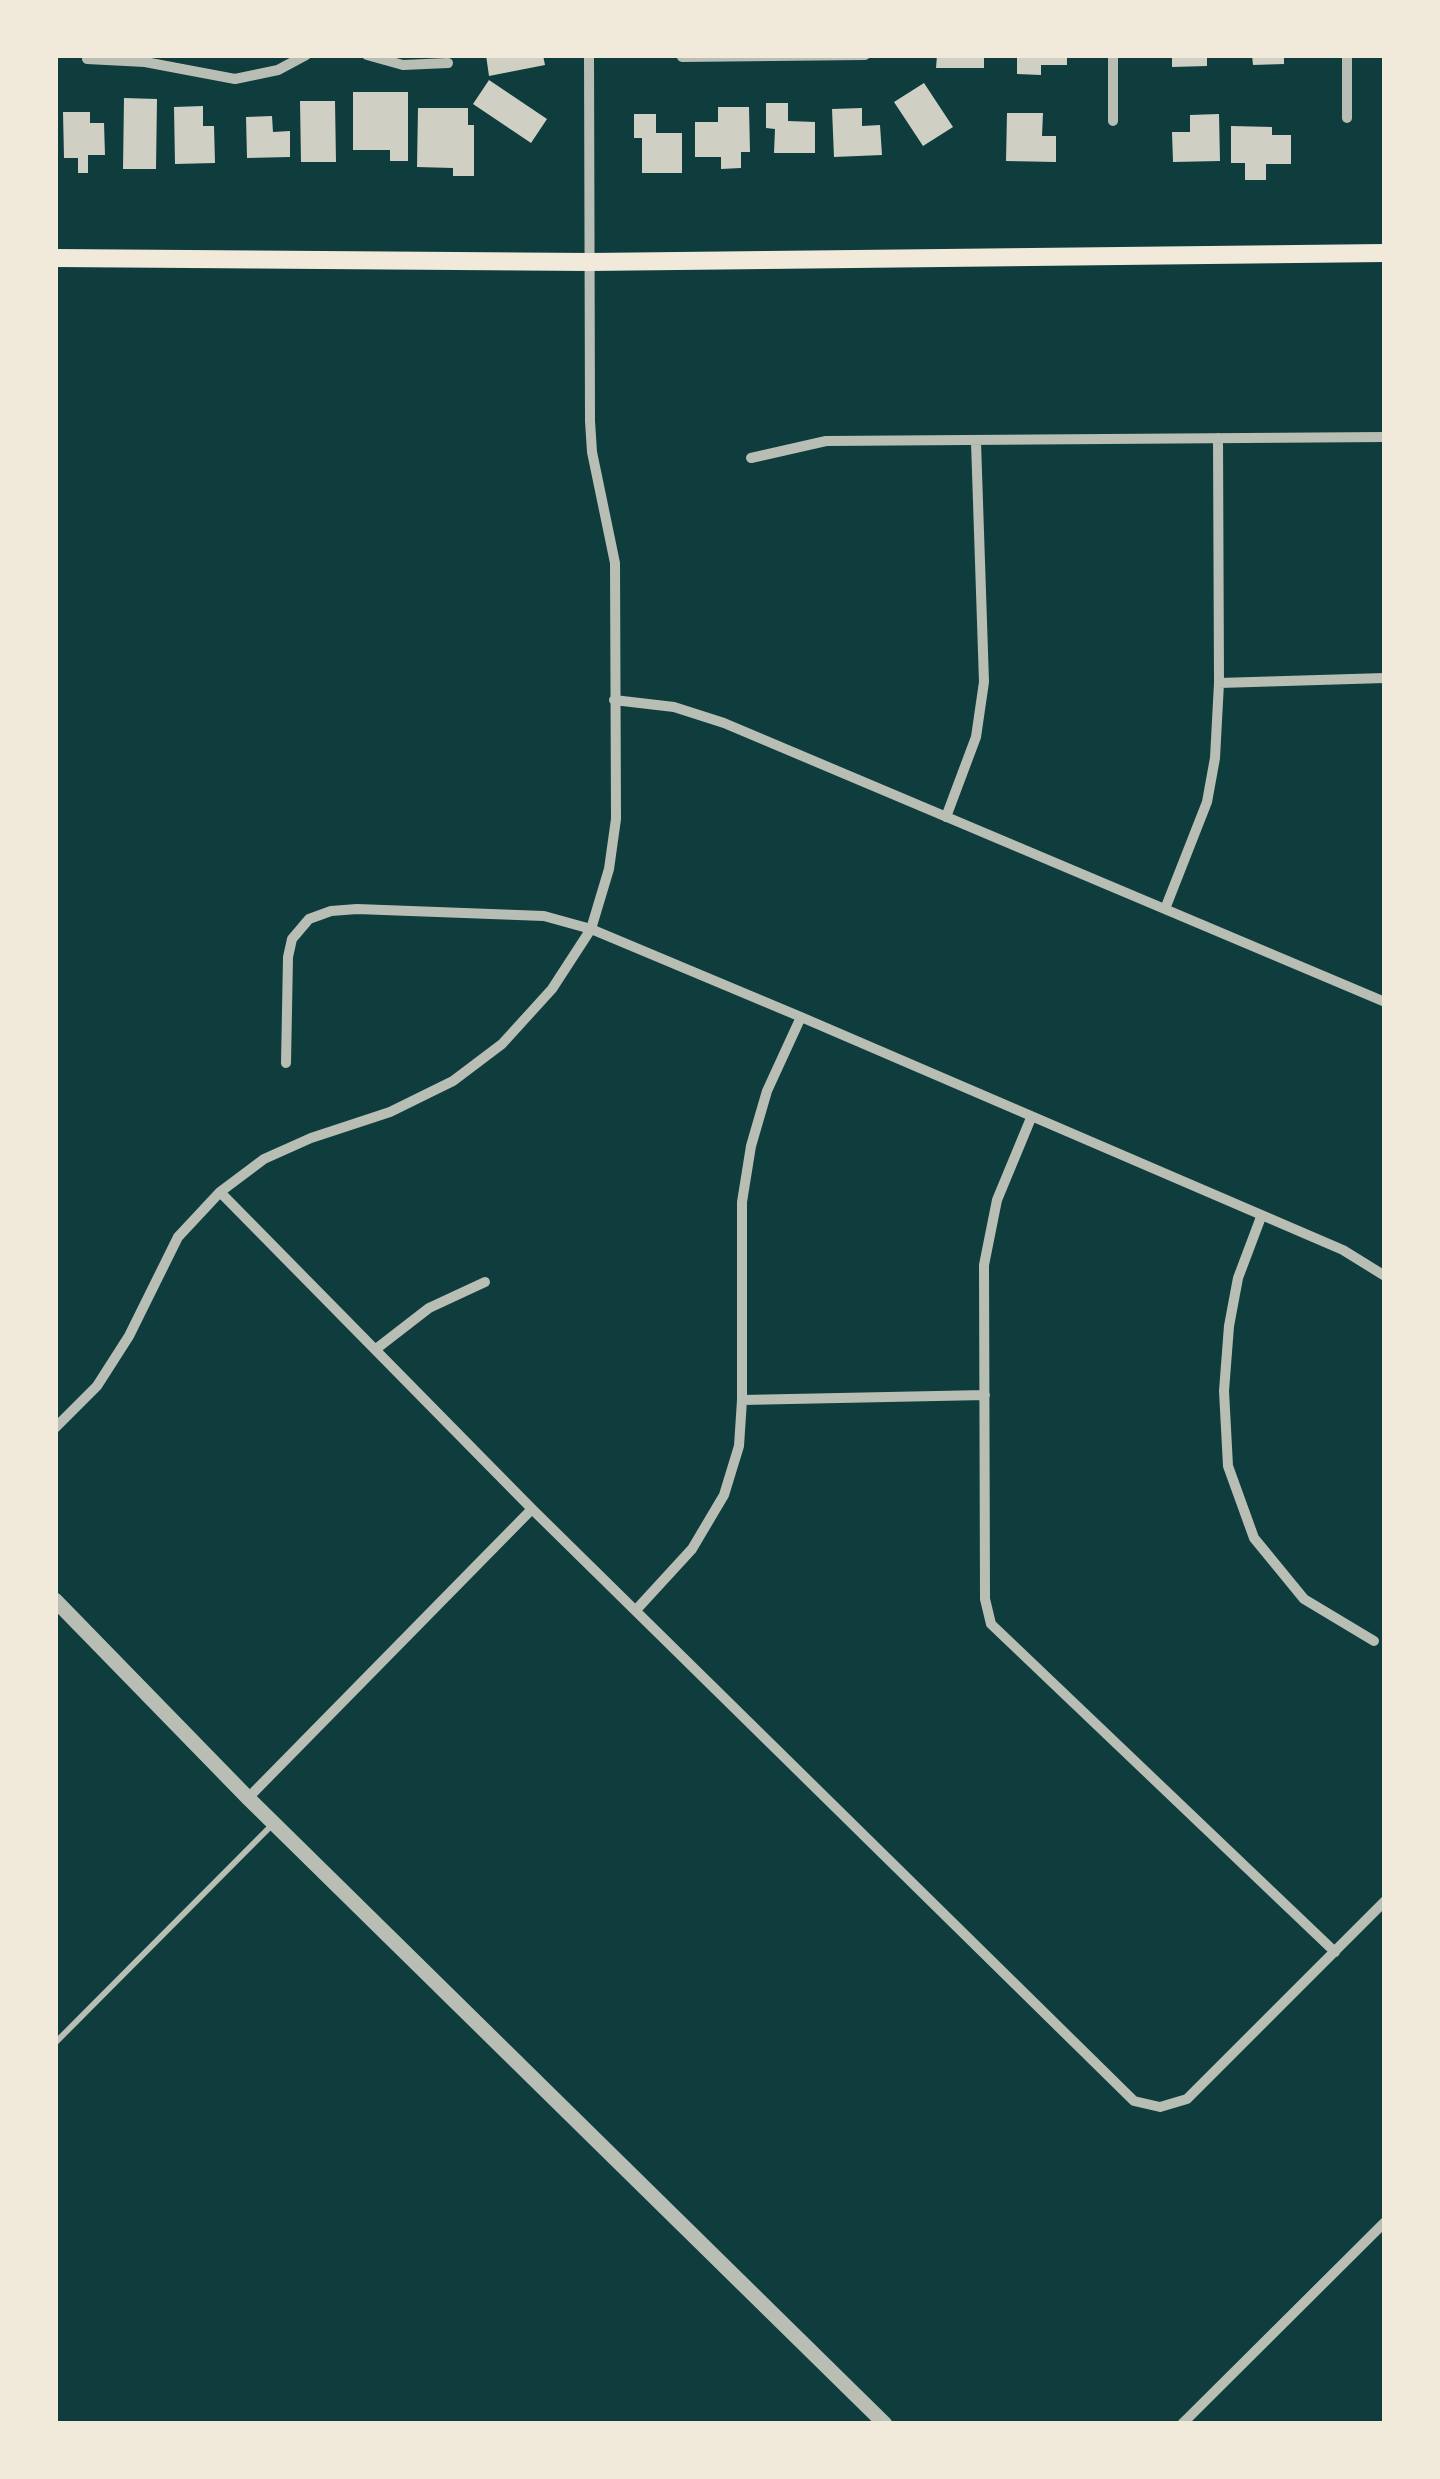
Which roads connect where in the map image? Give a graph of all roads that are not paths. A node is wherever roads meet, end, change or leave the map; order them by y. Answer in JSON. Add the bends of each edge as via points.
{"nodes":[{"id":1,"x":306,"y":55,"type":"edge"},
{"id":2,"x":367,"y":55,"type":"edge"},
{"id":3,"x":589,"y":55,"type":"edge"},
{"id":4,"x":865,"y":55,"type":"edge"},
{"id":5,"x":1113,"y":55,"type":"edge"},
{"id":6,"x":1347,"y":55,"type":"edge"},
{"id":7,"x":682,"y":57,"type":"edge"},
{"id":8,"x":87,"y":59,"type":"dead end"},
{"id":9,"x":448,"y":63,"type":"dead end"},
{"id":10,"x":1347,"y":118,"type":"dead end"},
{"id":11,"x":1113,"y":121,"type":"dead end"},
{"id":12,"x":1385,"y":253,"type":"edge"},
{"id":13,"x":55,"y":258,"type":"edge"},
{"id":14,"x":589,"y":262,"type":"junction"},
{"id":15,"x":1385,"y":437,"type":"edge"},
{"id":16,"x":1218,"y":438,"type":"junction"},
{"id":17,"x":976,"y":442,"type":"junction"},
{"id":18,"x":752,"y":458,"type":"dead end"},
{"id":19,"x":1385,"y":678,"type":"edge"},
{"id":20,"x":1219,"y":683,"type":"junction"},
{"id":21,"x":614,"y":700,"type":"junction"},
{"id":22,"x":946,"y":817,"type":"junction"},
{"id":23,"x":1165,"y":909,"type":"junction"},
{"id":24,"x":591,"y":929,"type":"junction"},
{"id":25,"x":1385,"y":1002,"type":"edge"},
{"id":26,"x":801,"y":1017,"type":"junction"},
{"id":27,"x":286,"y":1064,"type":"dead end"},
{"id":28,"x":1031,"y":1118,"type":"junction"},
{"id":29,"x":220,"y":1192,"type":"junction"},
{"id":30,"x":1261,"y":1217,"type":"junction"},
{"id":31,"x":1385,"y":1276,"type":"edge"},
{"id":32,"x":485,"y":1282,"type":"dead end"},
{"id":33,"x":376,"y":1349,"type":"junction"},
{"id":34,"x":985,"y":1395,"type":"junction"},
{"id":35,"x":742,"y":1400,"type":"junction"},
{"id":36,"x":55,"y":1428,"type":"edge"},
{"id":37,"x":532,"y":1509,"type":"junction"},
{"id":38,"x":55,"y":1600,"type":"edge"},
{"id":39,"x":636,"y":1610,"type":"junction"},
{"id":40,"x":1374,"y":1640,"type":"dead end"},
{"id":41,"x":248,"y":1798,"type":"junction"},
{"id":42,"x":274,"y":1823,"type":"junction"},
{"id":43,"x":1385,"y":1901,"type":"edge"},
{"id":44,"x":1334,"y":1952,"type":"junction"},
{"id":45,"x":55,"y":2043,"type":"edge"},
{"id":46,"x":1385,"y":2222,"type":"edge"},
{"id":47,"x":885,"y":2424,"type":"edge"},
{"id":48,"x":1182,"y":2424,"type":"edge"}],
"edges":[{"from":1,"to":8,"type":"street","via":[[278,70],[235,79]]},
{"from":2,"to":9,"type":"street","via":[[403,65]]},
{"from":3,"to":14,"type":"street"},
{"from":4,"to":7,"type":"street"},
{"from":5,"to":11,"type":"street"},
{"from":6,"to":10,"type":"street"},
{"from":12,"to":14,"type":"main road"},
{"from":13,"to":14,"type":"main road"},
{"from":14,"to":21,"type":"street","via":[[590,421],[615,562]]},
{"from":15,"to":16,"type":"street"},
{"from":16,"to":17,"type":"street"},
{"from":16,"to":20,"type":"street"},
{"from":17,"to":18,"type":"street","via":[[826,441]]},
{"from":17,"to":22,"type":"street","via":[[984,682],[976,738]]},
{"from":19,"to":20,"type":"street"},
{"from":20,"to":23,"type":"street","via":[[1207,802]]},
{"from":21,"to":22,"type":"street","via":[[674,707],[724,723]]},
{"from":21,"to":24,"type":"street","via":[[616,819]]},
{"from":22,"to":23,"type":"street"},
{"from":23,"to":25,"type":"street"},
{"from":24,"to":26,"type":"street"},
{"from":24,"to":27,"type":"street","via":[[544,916],[358,909],[319,914],[292,939]]},
{"from":24,"to":29,"type":"street","via":[[552,989],[502,1044],[453,1081],[264,1159]]},
{"from":26,"to":28,"type":"street"},
{"from":26,"to":35,"type":"street","via":[[767,1091],[742,1202]]},
{"from":28,"to":30,"type":"street"},
{"from":28,"to":34,"type":"street","via":[[998,1200],[984,1265]]},
{"from":29,"to":33,"type":"street"},
{"from":29,"to":36,"type":"street","via":[[178,1237],[98,1386]]},
{"from":30,"to":31,"type":"street","via":[[1343,1250]]},
{"from":30,"to":40,"type":"street","via":[[1229,1326],[1228,1466],[1254,1538],[1304,1599]]},
{"from":32,"to":33,"type":"street","via":[[430,1308]]},
{"from":33,"to":37,"type":"street"},
{"from":34,"to":35,"type":"street"},
{"from":34,"to":44,"type":"street","via":[[985,1599],[991,1624]]},
{"from":35,"to":39,"type":"street","via":[[739,1446],[724,1494],[692,1548]]},
{"from":37,"to":39,"type":"street"},
{"from":37,"to":41,"type":"street"},
{"from":38,"to":41,"type":"street"},
{"from":39,"to":44,"type":"street","via":[[1134,2101],[1160,2108],[1188,2099]]},
{"from":41,"to":42,"type":"street"},
{"from":42,"to":45,"type":"lane"},
{"from":42,"to":47,"type":"street"},
{"from":43,"to":44,"type":"street"},
{"from":46,"to":48,"type":"street"}]}
